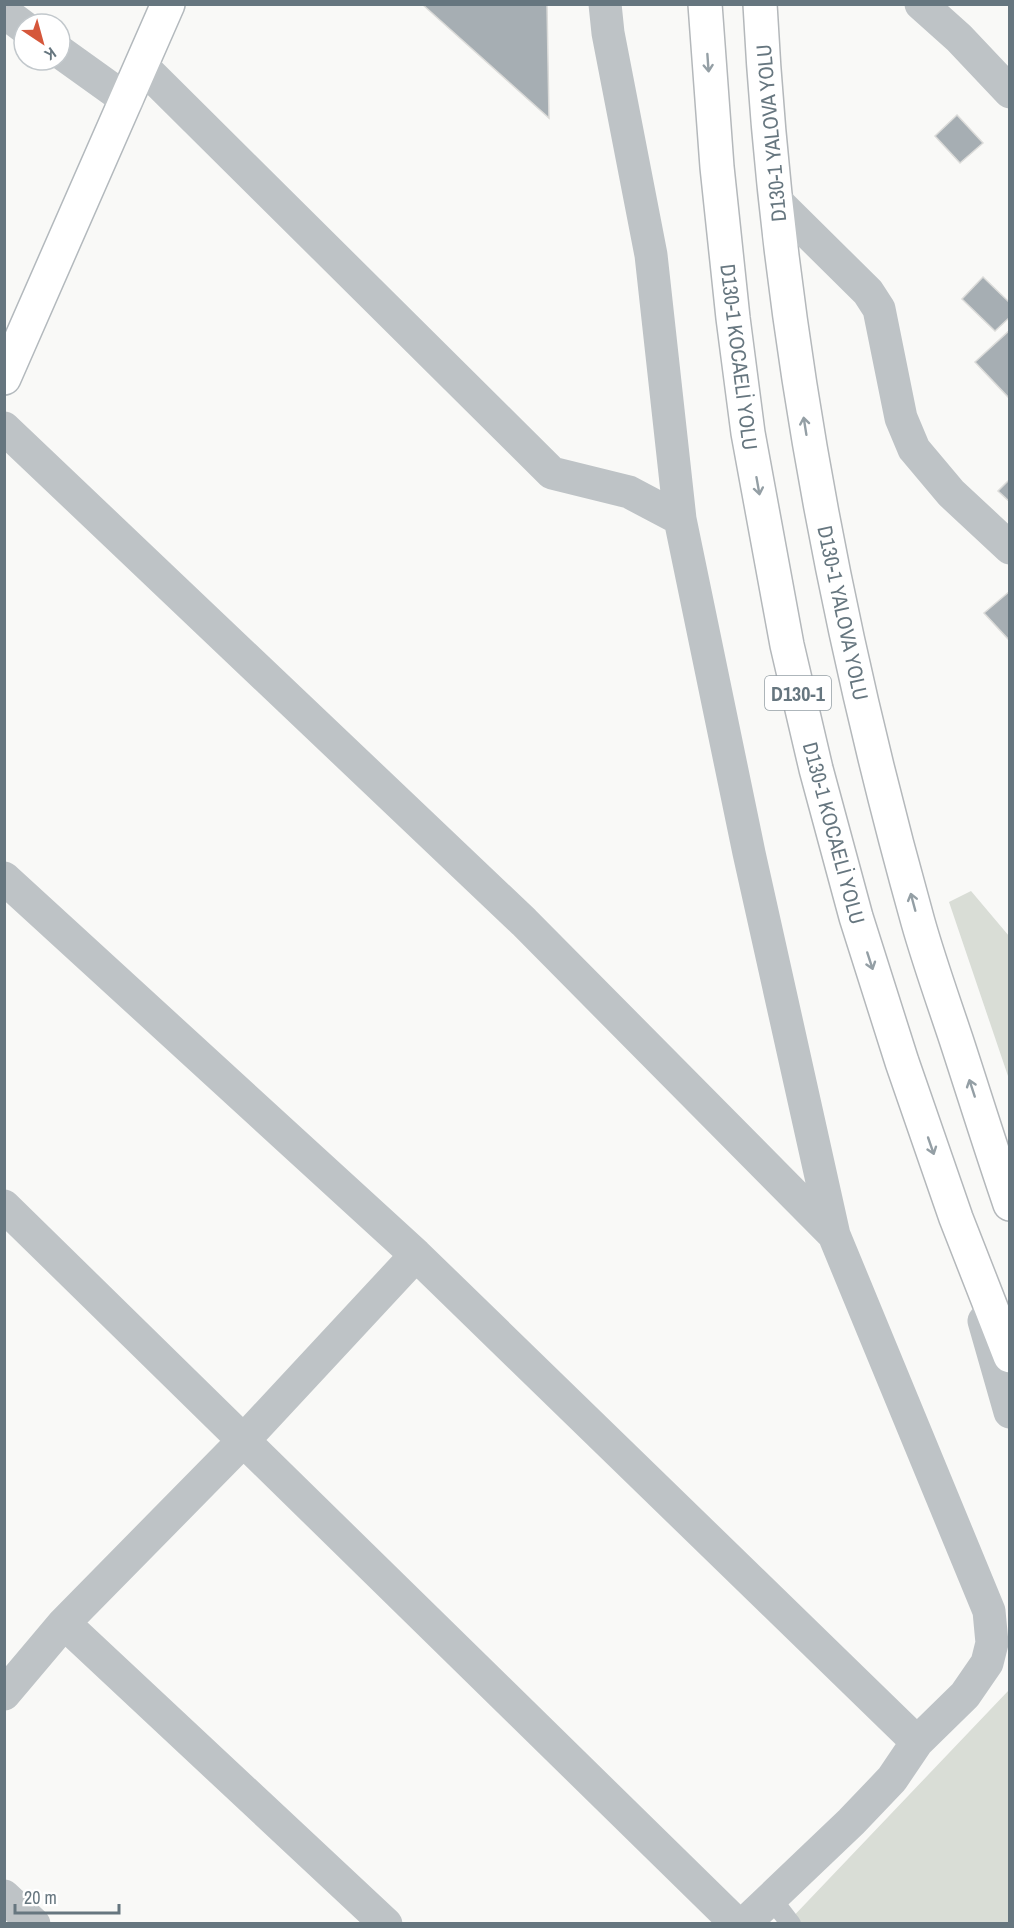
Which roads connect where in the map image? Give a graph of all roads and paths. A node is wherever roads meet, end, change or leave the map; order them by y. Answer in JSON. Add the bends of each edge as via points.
{"nodes":[{"id":1,"x":168,"y":4,"type":"edge"},
{"id":2,"x":605,"y":4,"type":"edge"},
{"id":3,"x":705,"y":4,"type":"edge"},
{"id":4,"x":760,"y":4,"type":"edge"},
{"id":5,"x":921,"y":4,"type":"edge"},
{"id":6,"x":72,"y":61,"type":"edge"},
{"id":7,"x":142,"y":66,"type":"junction"},
{"id":8,"x":1010,"y":92,"type":"edge"},
{"id":9,"x":127,"y":100,"type":"junction"},
{"id":10,"x":777,"y":202,"type":"junction"},
{"id":11,"x":4,"y":378,"type":"edge"},
{"id":12,"x":4,"y":428,"type":"edge"},
{"id":13,"x":680,"y":519,"type":"junction"},
{"id":14,"x":1010,"y":548,"type":"edge"},
{"id":15,"x":4,"y":878,"type":"edge"},
{"id":16,"x":1010,"y":1204,"type":"edge"},
{"id":17,"x":4,"y":1206,"type":"edge"},
{"id":18,"x":956,"y":1218,"type":"junction"},
{"id":19,"x":834,"y":1235,"type":"junction"},
{"id":20,"x":416,"y":1255,"type":"junction"},
{"id":21,"x":1010,"y":1356,"type":"edge"},
{"id":22,"x":1010,"y":1412,"type":"edge"},
{"id":23,"x":243,"y":1441,"type":"junction"},
{"id":24,"x":64,"y":1623,"type":"junction"},
{"id":25,"x":4,"y":1694,"type":"edge"},
{"id":26,"x":917,"y":1742,"type":"junction"},
{"id":27,"x":4,"y":1896,"type":"edge"},
{"id":28,"x":771,"y":1898,"type":"junction"},
{"id":29,"x":34,"y":1923,"type":"edge"},
{"id":30,"x":386,"y":1923,"type":"edge"},
{"id":31,"x":737,"y":1923,"type":"edge"},
{"id":32,"x":744,"y":1923,"type":"edge"},
{"id":33,"x":791,"y":1923,"type":"edge"}],
"edges":[{"from":1,"to":7,"type":"main road"},
{"from":2,"to":13,"type":"street","via":[[651,255]]},
{"from":3,"to":18,"type":"main road","name":"D130-1 KOCAELİ YOLU","number":"D130-1","one_way":true,"via":[[717,167],[740,375],[787,645],[856,917]]},
{"from":4,"to":10,"type":"main road","name":"D130-1 YALOVA YOLU","number":"D130-1"},
{"from":5,"to":8,"type":"street"},
{"from":6,"to":9,"type":"street"},
{"from":7,"to":9,"type":"main road"},
{"from":7,"to":13,"type":"street","via":[[552,473],[629,492]]},
{"from":9,"to":11,"type":"main road"},
{"from":10,"to":14,"type":"street","via":[[868,292],[879,309],[901,418],[914,449],[951,493]]},
{"from":16,"to":10,"type":"main road","name":"D130-1 YALOVA YOLU","number":"D130-1","one_way":true,"via":[[919,926],[875,760],[835,586],[806,428]]},
{"from":12,"to":19,"type":"street","via":[[524,922]]},
{"from":13,"to":19,"type":"street"},
{"from":15,"to":20,"type":"street"},
{"from":17,"to":23,"type":"street"},
{"from":18,"to":21,"type":"main road","name":"D130-1 KOCAELİ YOLU","number":"D130-1"},
{"from":18,"to":22,"type":"street"},
{"from":19,"to":26,"type":"street","via":[[989,1611],[992,1643],[987,1663],[965,1695]]},
{"from":20,"to":23,"type":"street"},
{"from":20,"to":26,"type":"street"},
{"from":23,"to":24,"type":"street"},
{"from":23,"to":31,"type":"street"},
{"from":24,"to":25,"type":"street"},
{"from":24,"to":30,"type":"street"},
{"from":26,"to":28,"type":"street","via":[[892,1779]]},
{"from":27,"to":29,"type":"street"},
{"from":28,"to":32,"type":"street"},
{"from":28,"to":33,"type":"lane"}]}
